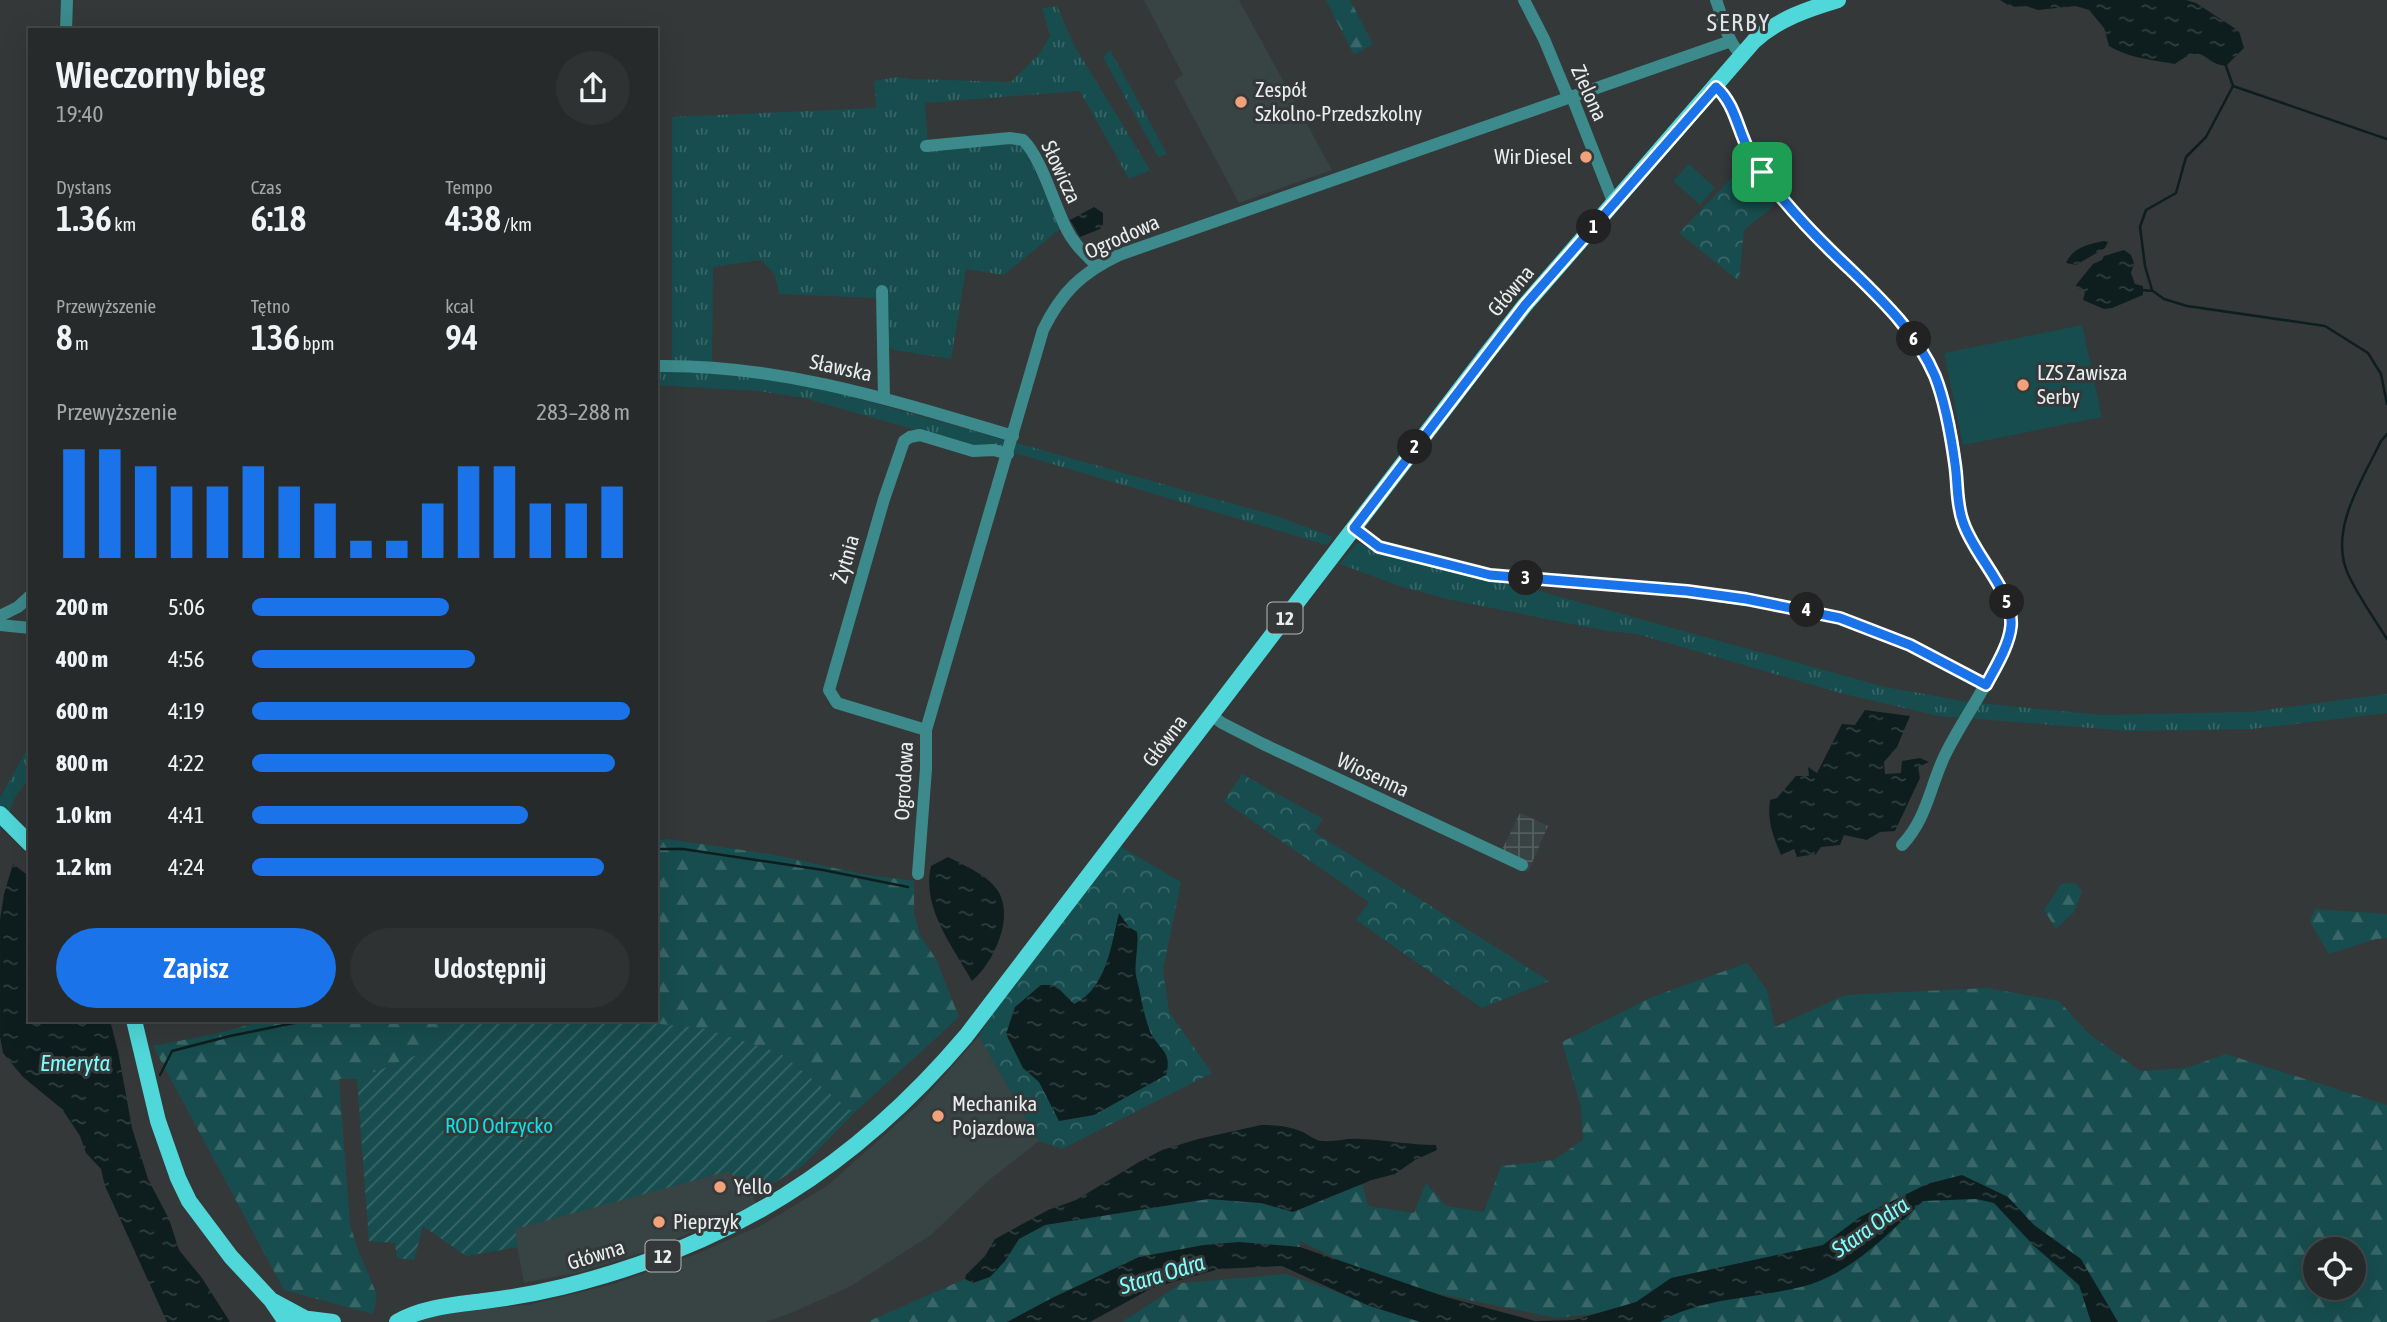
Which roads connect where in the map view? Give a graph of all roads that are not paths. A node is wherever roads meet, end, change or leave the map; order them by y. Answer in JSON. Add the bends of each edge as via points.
{"nodes":[{"id":1,"x":67,"y":0,"type":"edge"},
{"id":2,"x":1524,"y":0,"type":"edge"},
{"id":3,"x":1716,"y":0,"type":"edge"},
{"id":4,"x":1838,"y":0,"type":"edge"},
{"id":5,"x":66,"y":28,"type":"edge"},
{"id":6,"x":1731,"y":41,"type":"junction"},
{"id":7,"x":1742,"y":55,"type":"junction"},
{"id":8,"x":1716,"y":87,"type":"junction"},
{"id":9,"x":1570,"y":97,"type":"junction"},
{"id":10,"x":926,"y":145,"type":"dead end"},
{"id":11,"x":1614,"y":204,"type":"junction"},
{"id":12,"x":1097,"y":266,"type":"junction"},
{"id":13,"x":882,"y":291,"type":"dead end"},
{"id":14,"x":658,"y":366,"type":"edge"},
{"id":15,"x":884,"y":398,"type":"junction"},
{"id":16,"x":1013,"y":436,"type":"junction"},
{"id":17,"x":1008,"y":454,"type":"junction"},
{"id":18,"x":1354,"y":528,"type":"junction"},
{"id":19,"x":28,"y":598,"type":"edge"},
{"id":20,"x":0,"y":616,"type":"edge"},
{"id":21,"x":0,"y":625,"type":"edge"},
{"id":22,"x":28,"y":628,"type":"edge"},
{"id":23,"x":1986,"y":685,"type":"junction"},
{"id":24,"x":1211,"y":715,"type":"junction"},
{"id":25,"x":926,"y":730,"type":"junction"},
{"id":26,"x":0,"y":814,"type":"edge"},
{"id":27,"x":28,"y":842,"type":"edge"},
{"id":28,"x":1902,"y":845,"type":"dead end"},
{"id":29,"x":1522,"y":865,"type":"dead end"},
{"id":30,"x":918,"y":874,"type":"dead end"},
{"id":31,"x":135,"y":1024,"type":"edge"},
{"id":32,"x":271,"y":1300,"type":"junction"},
{"id":33,"x":311,"y":1321,"type":"edge"},
{"id":34,"x":286,"y":1322,"type":"edge"},
{"id":35,"x":333,"y":1322,"type":"edge"},
{"id":36,"x":397,"y":1322,"type":"edge"}],
"edges":[{"from":1,"to":5,"type":"street"},
{"from":2,"to":9,"type":"street","name":"Zielona"},
{"from":3,"to":6,"type":"street"},
{"from":4,"to":7,"type":"main road","name":"Główna","number":"12","via":[[1783,20]]},
{"from":6,"to":7,"type":"street"},
{"from":6,"to":9,"type":"street","name":"Ogrodowa"},
{"from":7,"to":8,"type":"main road","name":"Główna","number":"12"},
{"from":8,"to":11,"type":"main road","name":"Główna","number":"12"},
{"from":8,"to":23,"type":"street","via":[[1729,101],[1747,148],[1782,199],[1896,315],[1935,377],[1947,415],[1961,518],[1974,549],[2004,592],[2011,617],[2006,644]]},
{"from":9,"to":11,"type":"street","name":"Zielona"},
{"from":9,"to":12,"type":"street","name":"Ogrodowa","via":[[1204,224]]},
{"from":10,"to":12,"type":"street","name":"Słowicza","via":[[1023,140],[1066,230]]},
{"from":11,"to":18,"type":"main road","name":"Główna","number":"12","via":[[1525,305]]},
{"from":12,"to":16,"type":"street","name":"Ogrodowa","via":[[1052,310]]},
{"from":13,"to":15,"type":"street"},
{"from":14,"to":15,"type":"street","name":"Sławska","via":[[751,370]]},
{"from":15,"to":16,"type":"street","name":"Sławska"},
{"from":16,"to":17,"type":"street","name":"Ogrodowa"},
{"from":17,"to":25,"type":"street","name":"Ogrodowa"},
{"from":17,"to":25,"type":"street","name":"Żytnia","via":[[973,451],[920,435],[910,437],[900,448],[884,499],[830,690],[837,703]]},
{"from":18,"to":23,"type":"street","via":[[1379,547],[1490,575],[1687,591],[1840,618],[1910,645]]},
{"from":18,"to":24,"type":"main road","name":"Główna","number":"12"},
{"from":19,"to":20,"type":"street"},
{"from":21,"to":22,"type":"street"},
{"from":23,"to":28,"type":"street","via":[[1944,757],[1919,822]]},
{"from":24,"to":29,"type":"street","name":"Wiosenna","via":[[1275,750]]},
{"from":24,"to":36,"type":"main road","name":"Główna","number":"12","via":[[966,1036],[893,1115],[838,1160],[755,1214],[648,1261],[561,1287],[430,1309]]},
{"from":25,"to":30,"type":"street","name":"Ogrodowa"},
{"from":26,"to":27,"type":"main road"},
{"from":31,"to":32,"type":"main road","via":[[158,1121],[184,1189],[231,1258]]},
{"from":32,"to":33,"type":"main road"},
{"from":32,"to":34,"type":"main road"},
{"from":33,"to":35,"type":"main road"}]}
